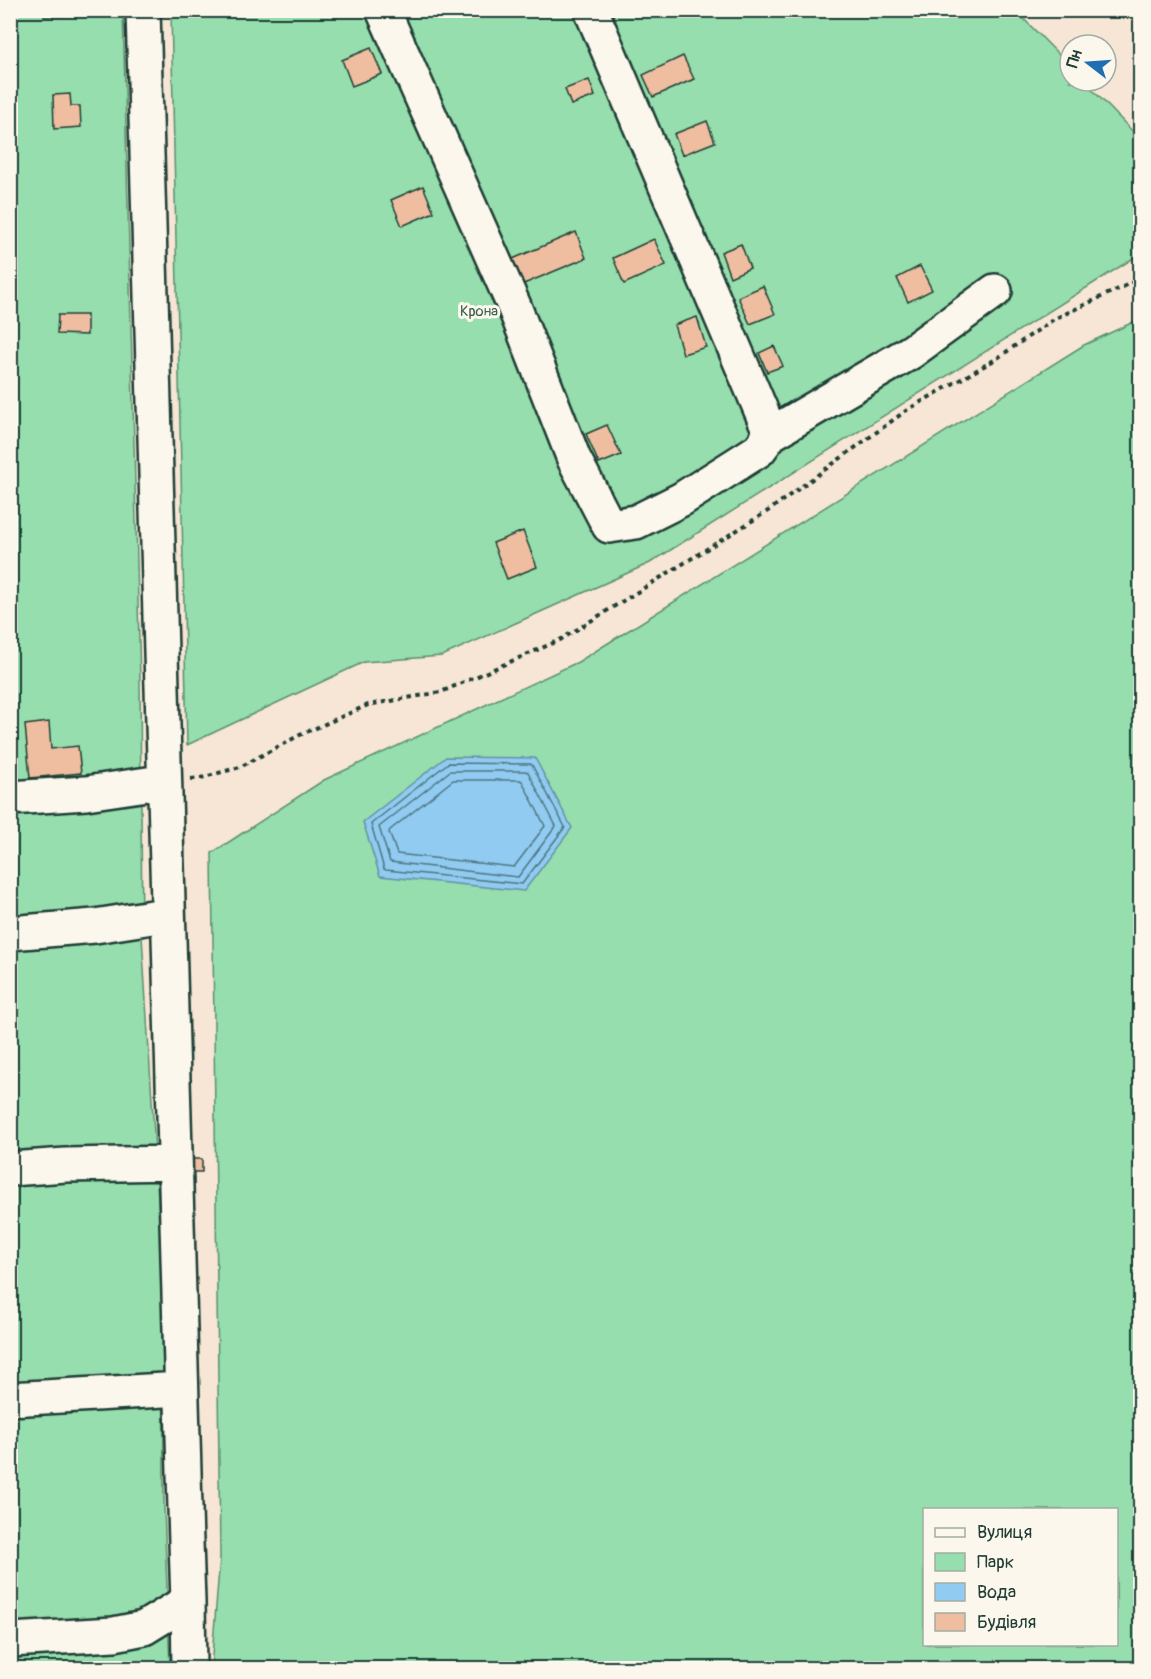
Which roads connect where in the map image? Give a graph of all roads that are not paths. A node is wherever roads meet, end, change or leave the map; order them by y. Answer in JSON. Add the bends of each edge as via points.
{"nodes":[{"id":1,"x":143,"y":10,"type":"edge"},
{"id":2,"x":382,"y":10,"type":"edge"},
{"id":3,"x":591,"y":10,"type":"edge"},
{"id":4,"x":995,"y":291,"type":"dead end"},
{"id":5,"x":771,"y":434,"type":"junction"},
{"id":6,"x":161,"y":782,"type":"junction"},
{"id":7,"x":10,"y":798,"type":"edge"},
{"id":8,"x":165,"y":915,"type":"junction"},
{"id":9,"x":10,"y":933,"type":"edge"},
{"id":10,"x":174,"y":1162,"type":"junction"},
{"id":11,"x":10,"y":1169,"type":"edge"},
{"id":12,"x":181,"y":1389,"type":"junction"},
{"id":13,"x":10,"y":1399,"type":"edge"},
{"id":14,"x":188,"y":1601,"type":"junction"},
{"id":15,"x":10,"y":1640,"type":"edge"},
{"id":16,"x":189,"y":1668,"type":"edge"}],
"edges":[{"from":1,"to":6,"type":"street"},
{"from":2,"to":5,"type":"street","via":[[514,306],[574,459],[609,526],[636,522],[682,499],[759,450]]},
{"from":3,"to":5,"type":"street"},
{"from":4,"to":5,"type":"street","via":[[911,352]]},
{"from":6,"to":7,"type":"street","via":[[86,793]]},
{"from":6,"to":8,"type":"street"},
{"from":8,"to":9,"type":"street"},
{"from":8,"to":10,"type":"street"},
{"from":10,"to":11,"type":"street"},
{"from":10,"to":12,"type":"street"},
{"from":12,"to":13,"type":"street"},
{"from":12,"to":14,"type":"street"},
{"from":14,"to":15,"type":"street","via":[[144,1628],[114,1634]]},
{"from":14,"to":16,"type":"street"}]}
